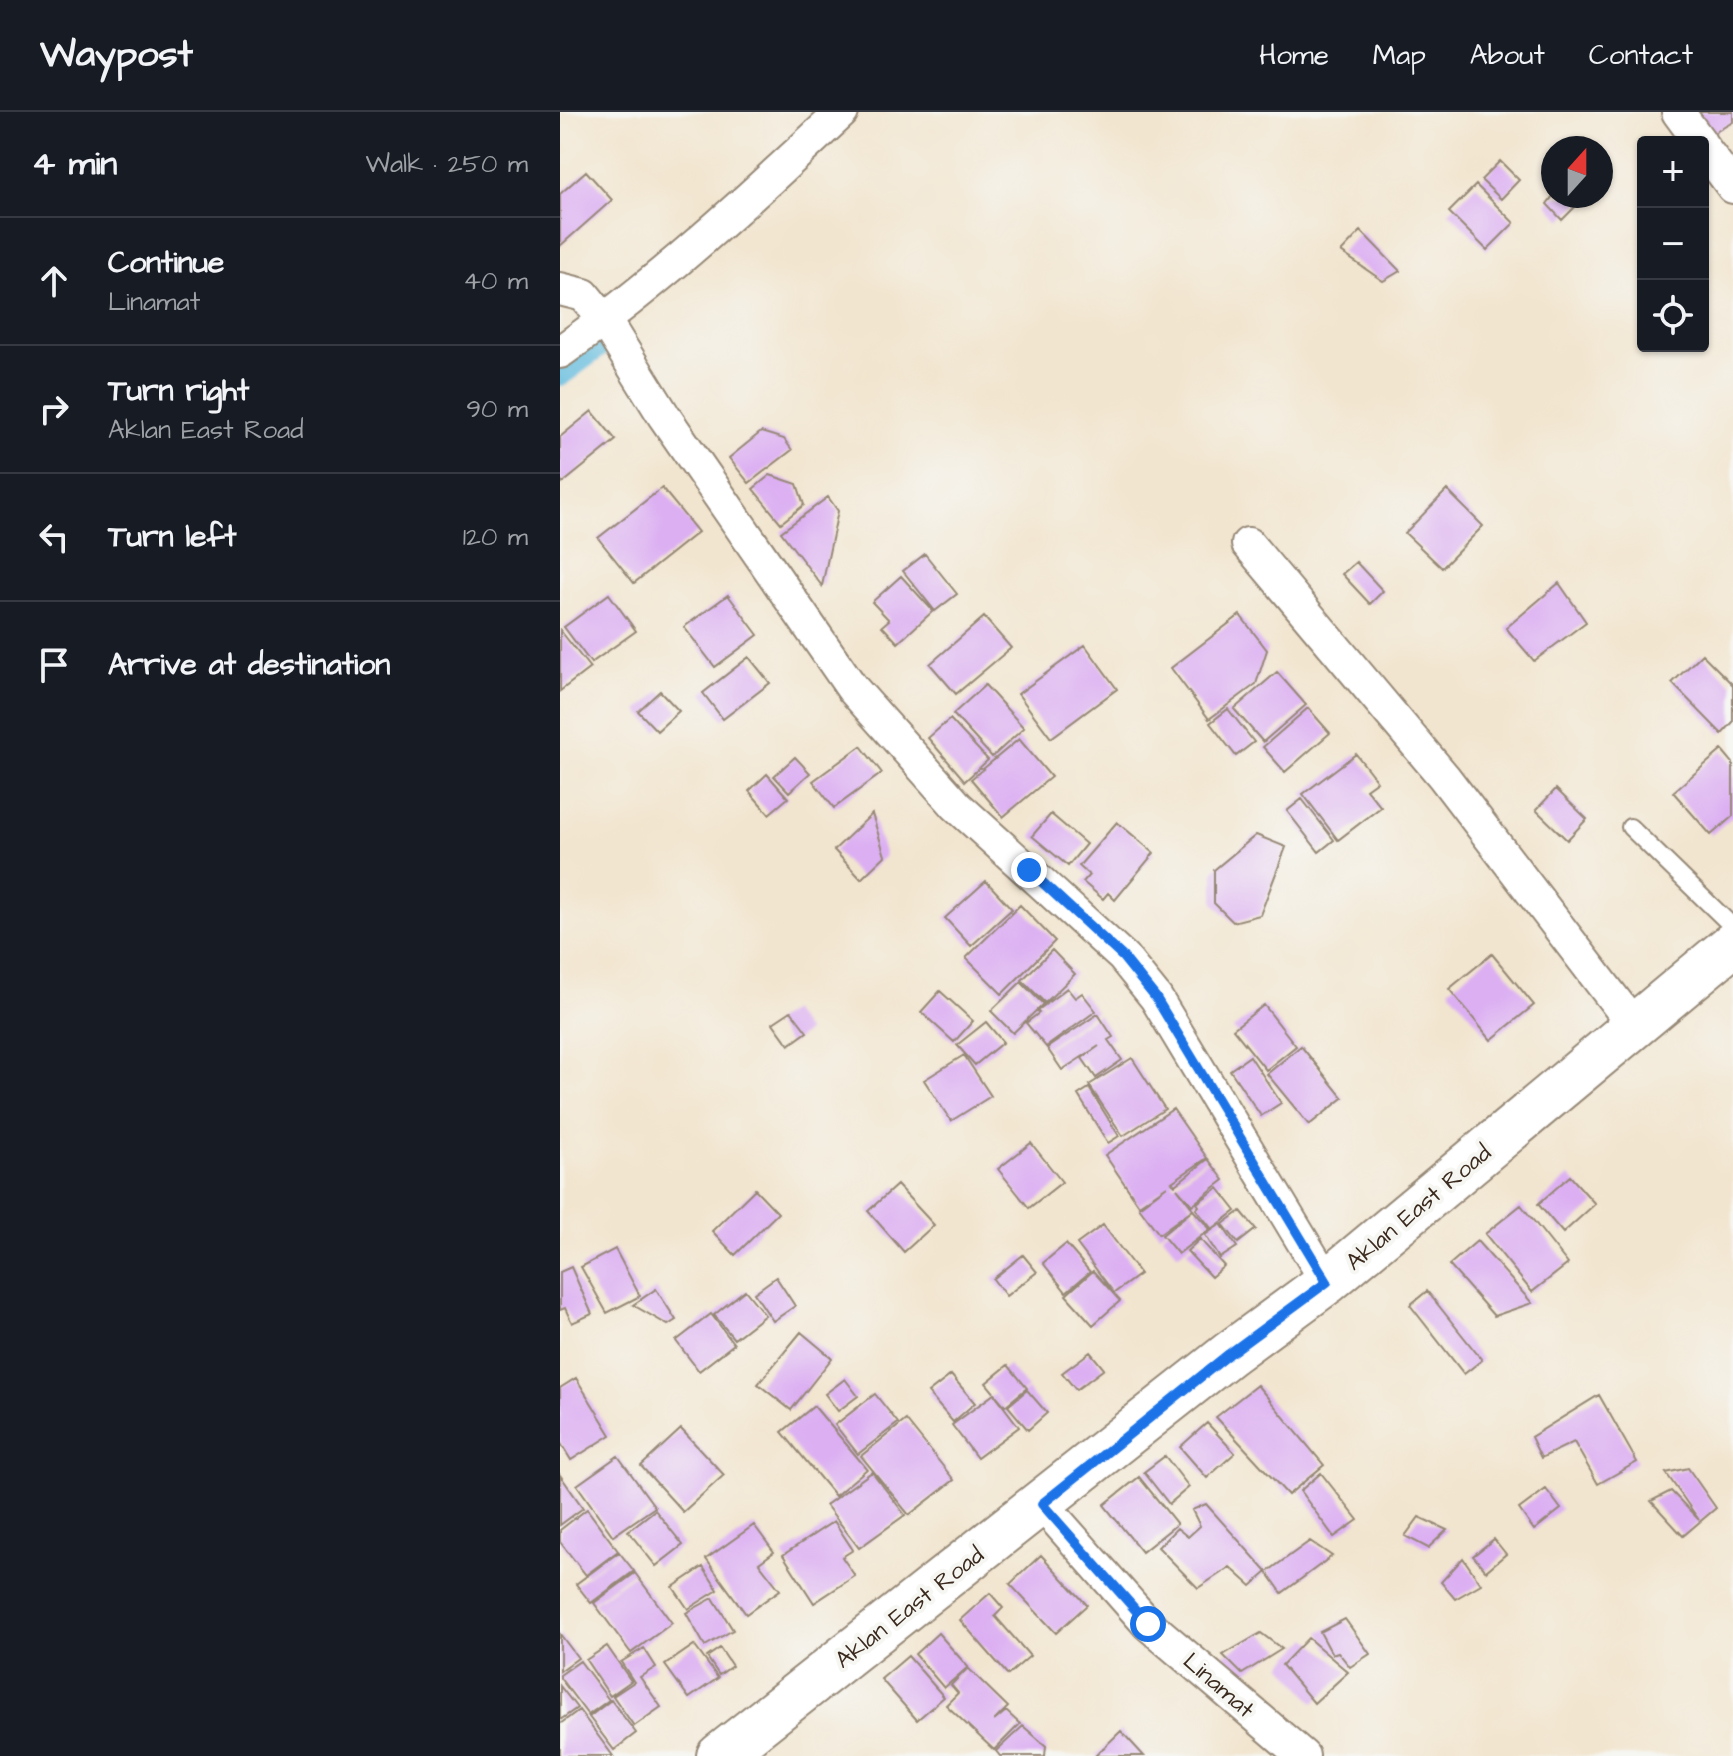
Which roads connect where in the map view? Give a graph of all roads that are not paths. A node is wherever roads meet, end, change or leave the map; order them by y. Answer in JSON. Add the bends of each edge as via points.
{"nodes":[{"id":1,"x":842,"y":112,"type":"edge"},
{"id":2,"x":1678,"y":112,"type":"edge"},
{"id":3,"x":1695,"y":136,"type":"edge"},
{"id":4,"x":1709,"y":155,"type":"edge"},
{"id":5,"x":1733,"y":187,"type":"edge"},
{"id":6,"x":560,"y":289,"type":"edge"},
{"id":7,"x":605,"y":321,"type":"junction"},
{"id":8,"x":560,"y":352,"type":"edge"},
{"id":9,"x":1248,"y":544,"type":"dead end"},
{"id":10,"x":1630,"y":827,"type":"dead end"},
{"id":11,"x":1733,"y":927,"type":"edge"},
{"id":12,"x":1733,"y":944,"type":"edge"},
{"id":13,"x":1635,"y":1027,"type":"junction"},
{"id":14,"x":1327,"y":1282,"type":"junction"},
{"id":15,"x":1042,"y":1504,"type":"junction"},
{"id":16,"x":719,"y":1756,"type":"edge"},
{"id":17,"x":1303,"y":1756,"type":"edge"}],
"edges":[{"from":1,"to":7,"type":"street","via":[[725,221]]},
{"from":2,"to":3,"type":"street"},
{"from":4,"to":5,"type":"street"},
{"from":6,"to":7,"type":"street","via":[[584,295]]},
{"from":7,"to":8,"type":"street"},
{"from":7,"to":14,"type":"street","via":[[664,416],[852,688],[957,806],[1123,957],[1156,998]]},
{"from":9,"to":13,"type":"street","via":[[1444,777]]},
{"from":10,"to":11,"type":"lane"},
{"from":12,"to":13,"type":"main road","name":"Aklan East Road"},
{"from":13,"to":14,"type":"main road","name":"Aklan East Road"},
{"from":14,"to":15,"type":"main road","name":"Aklan East Road"},
{"from":15,"to":16,"type":"main road","name":"Aklan East Road"},
{"from":15,"to":17,"type":"street","name":"Linamat","via":[[1148,1624]]}]}
